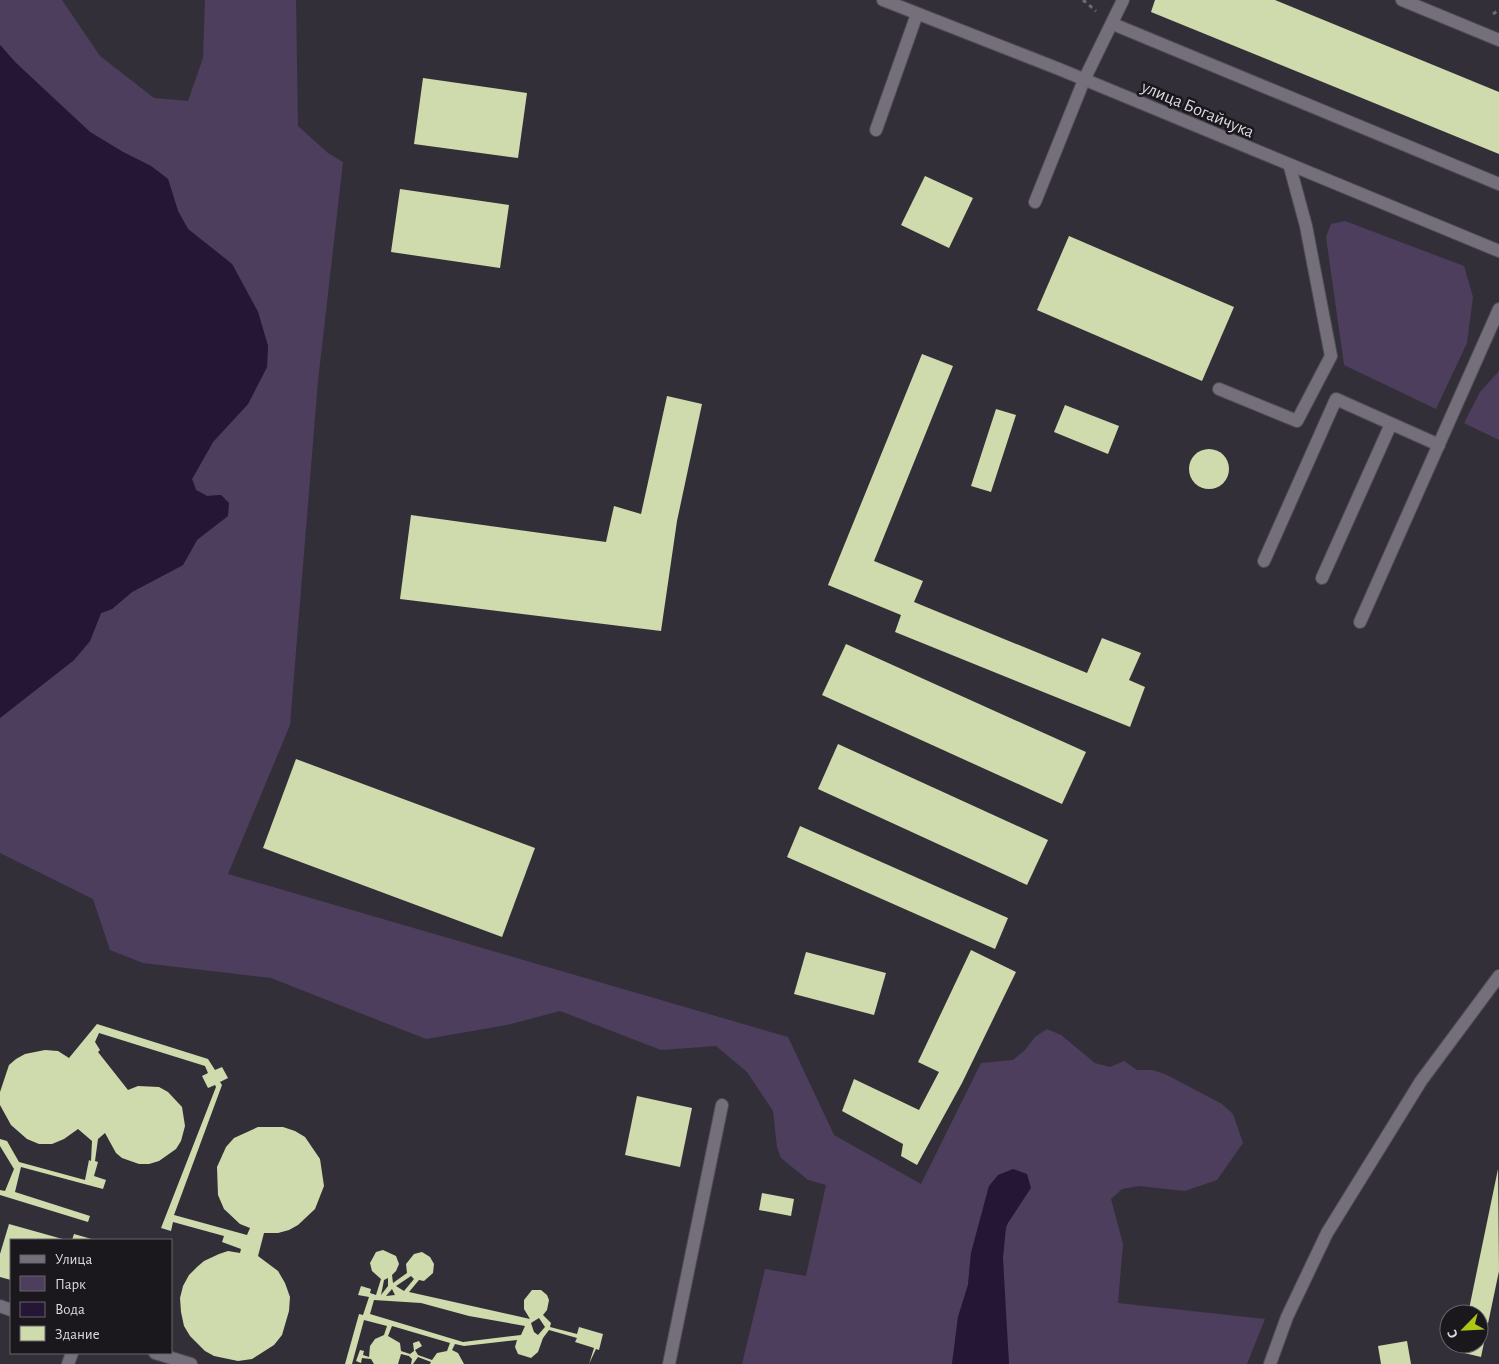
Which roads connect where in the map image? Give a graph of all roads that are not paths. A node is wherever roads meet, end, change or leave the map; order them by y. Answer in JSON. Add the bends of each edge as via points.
{"nodes":[{"id":1,"x":883,"y":0,"type":"edge"},
{"id":2,"x":1123,"y":0,"type":"edge"},
{"id":3,"x":1402,"y":0,"type":"edge"},
{"id":4,"x":903,"y":4,"type":"edge"},
{"id":5,"x":917,"y":14,"type":"junction"},
{"id":6,"x":1113,"y":24,"type":"junction"},
{"id":7,"x":1499,"y":40,"type":"edge"},
{"id":8,"x":1084,"y":80,"type":"junction"},
{"id":9,"x":876,"y":130,"type":"dead end"},
{"id":10,"x":1290,"y":166,"type":"junction"},
{"id":11,"x":1499,"y":184,"type":"edge"},
{"id":12,"x":1035,"y":202,"type":"dead end"},
{"id":13,"x":1499,"y":252,"type":"edge"},
{"id":14,"x":1499,"y":309,"type":"edge"},
{"id":15,"x":1219,"y":389,"type":"dead end"},
{"id":16,"x":1390,"y":424,"type":"junction"},
{"id":17,"x":1439,"y":445,"type":"junction"},
{"id":18,"x":1264,"y":561,"type":"dead end"},
{"id":19,"x":1322,"y":578,"type":"dead end"},
{"id":20,"x":1360,"y":622,"type":"dead end"},
{"id":21,"x":1499,"y":976,"type":"edge"},
{"id":22,"x":722,"y":1105,"type":"dead end"},
{"id":23,"x":157,"y":1354,"type":"edge"},
{"id":24,"x":191,"y":1364,"type":"edge"},
{"id":25,"x":669,"y":1364,"type":"edge"},
{"id":26,"x":1270,"y":1364,"type":"edge"}],
"edges":[{"from":1,"to":4,"type":"street","name":"улица Богайчука"},
{"from":2,"to":6,"type":"street"},
{"from":3,"to":7,"type":"street"},
{"from":4,"to":5,"type":"street","name":"улица Богайчука"},
{"from":5,"to":8,"type":"street","name":"улица Богайчука"},
{"from":5,"to":9,"type":"street"},
{"from":6,"to":8,"type":"street"},
{"from":6,"to":11,"type":"street"},
{"from":8,"to":10,"type":"street","name":"улица Богайчука"},
{"from":8,"to":12,"type":"street"},
{"from":10,"to":13,"type":"street","name":"улица Богайчука"},
{"from":10,"to":15,"type":"street","via":[[1306,226],[1331,356],[1297,421]]},
{"from":14,"to":17,"type":"street"},
{"from":16,"to":17,"type":"street"},
{"from":16,"to":18,"type":"street","via":[[1336,399]]},
{"from":16,"to":19,"type":"street"},
{"from":17,"to":20,"type":"street"},
{"from":21,"to":26,"type":"street","via":[[1421,1081],[1327,1233],[1287,1317]]},
{"from":22,"to":25,"type":"street"},
{"from":23,"to":24,"type":"street"}]}
